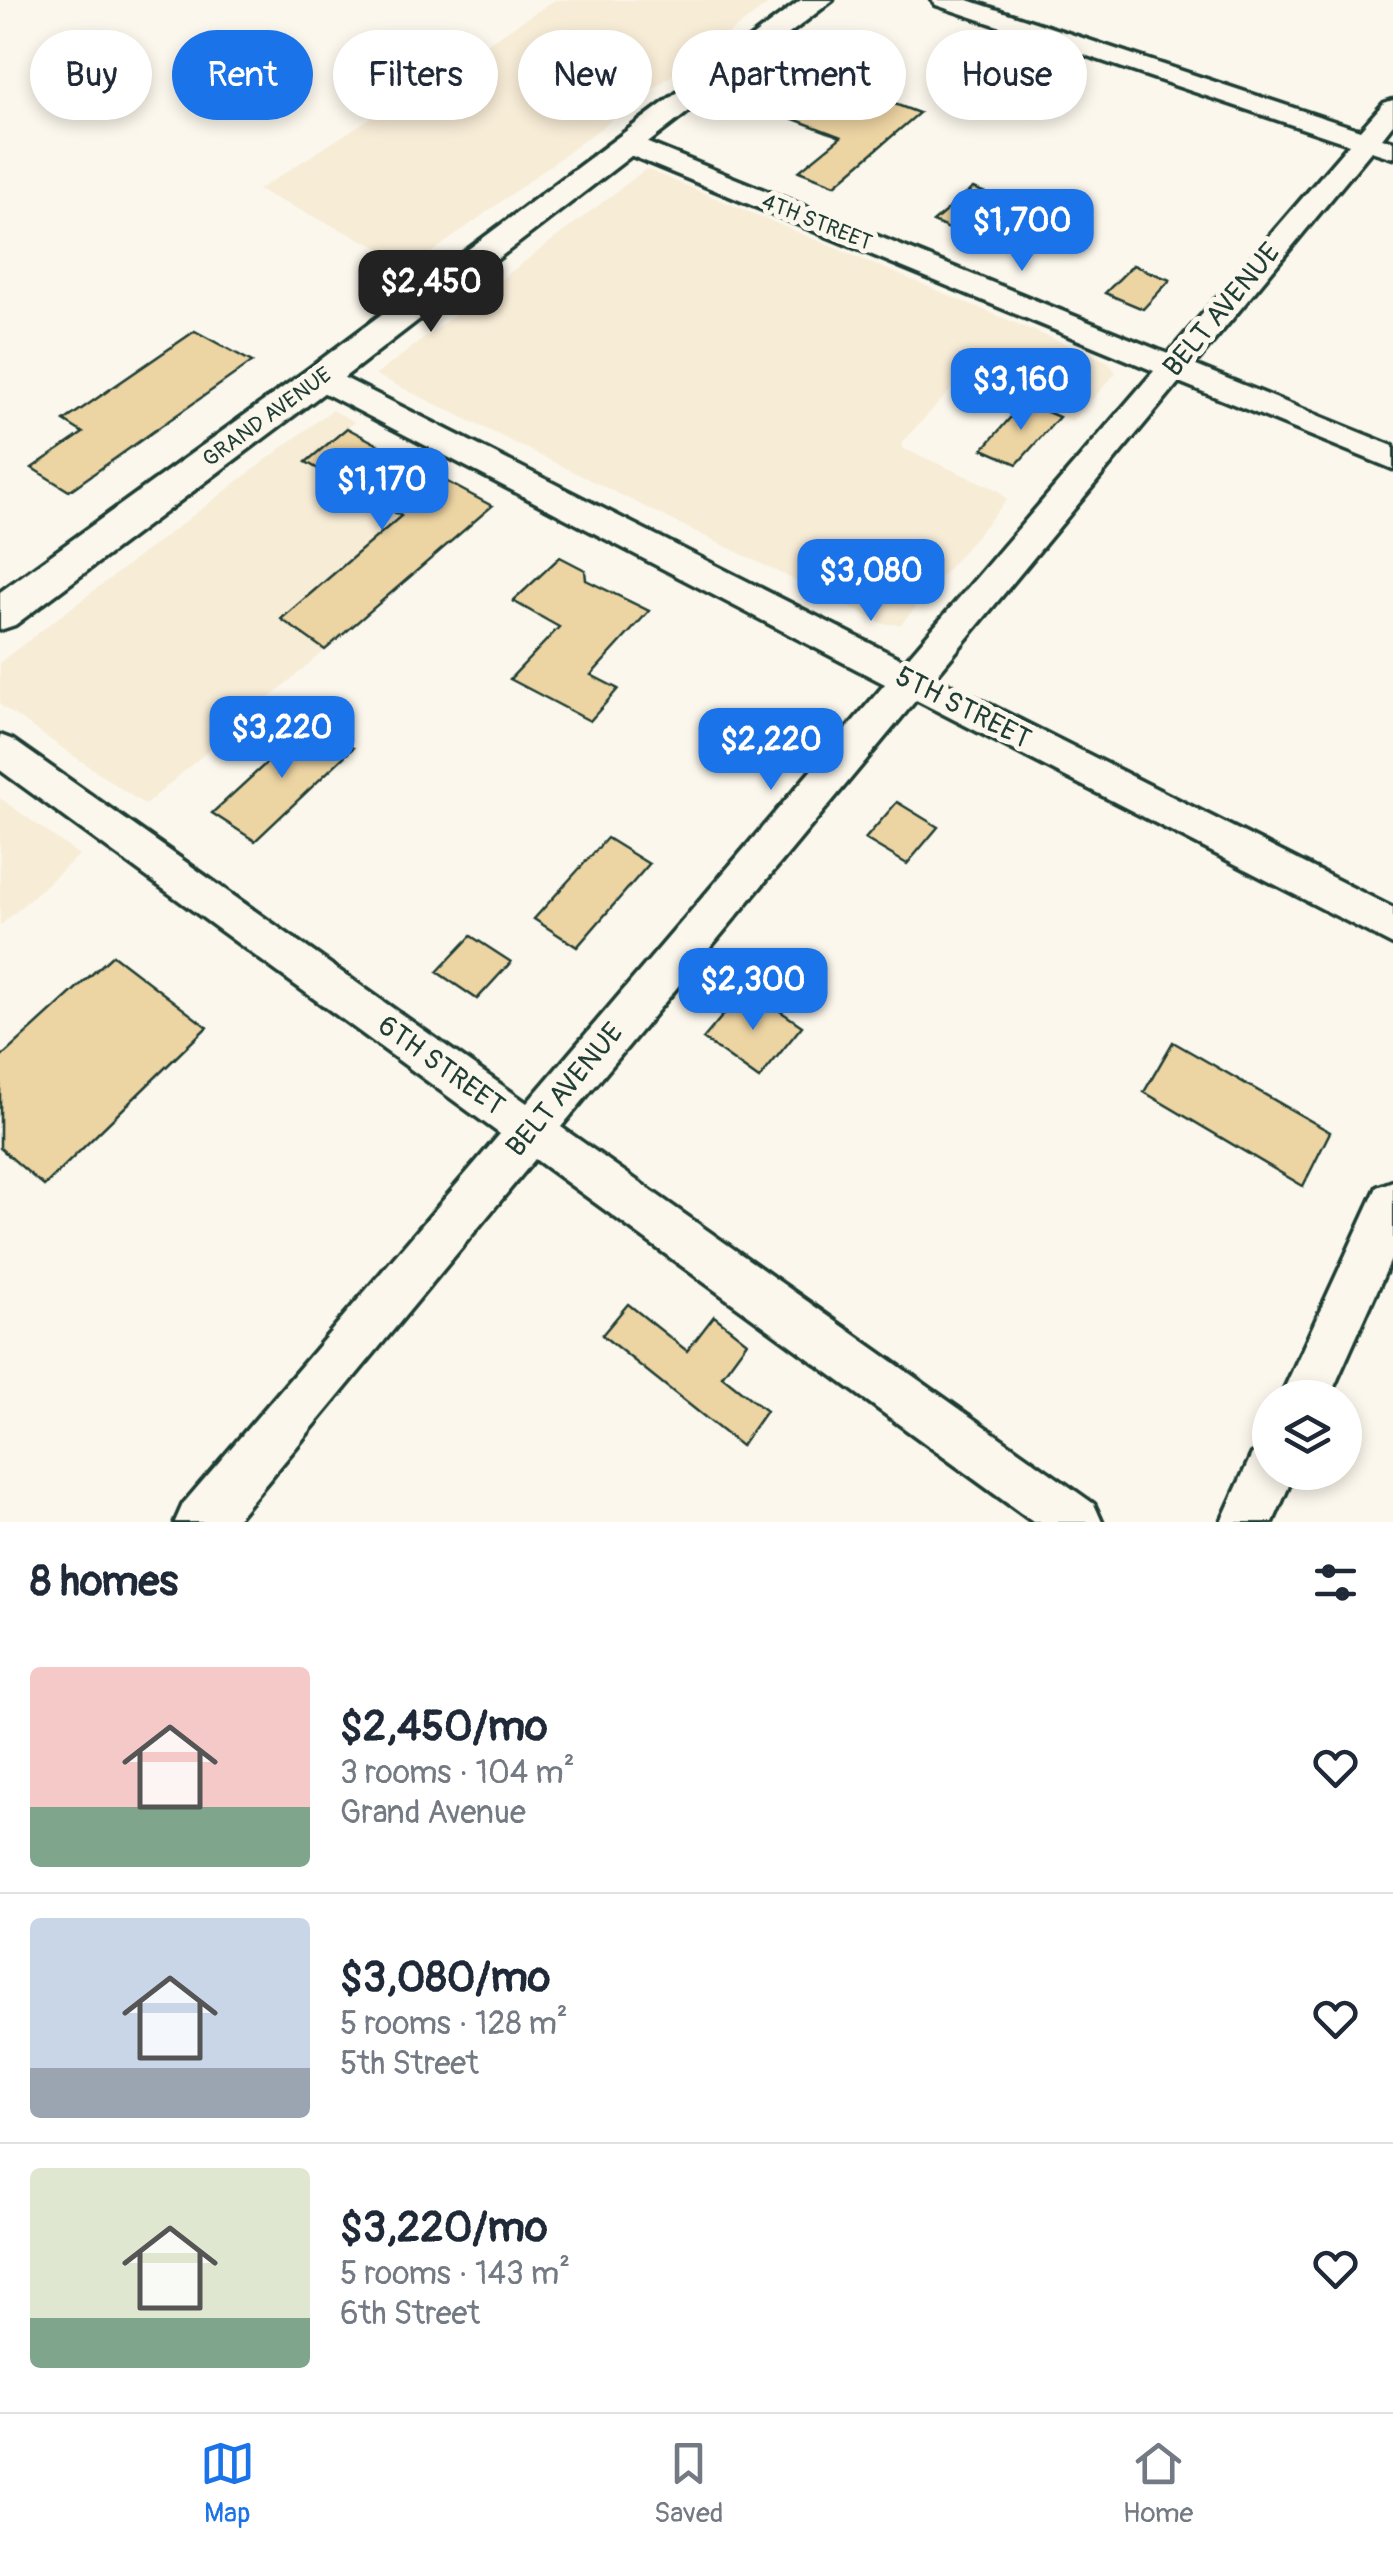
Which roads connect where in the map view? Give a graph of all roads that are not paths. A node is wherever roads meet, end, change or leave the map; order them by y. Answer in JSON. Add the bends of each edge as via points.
{"nodes":[{"id":1,"x":819,"y":0,"type":"edge"},
{"id":2,"x":944,"y":0,"type":"edge"},
{"id":3,"x":1393,"y":108,"type":"edge"},
{"id":4,"x":629,"y":144,"type":"junction"},
{"id":5,"x":1379,"y":145,"type":"edge"},
{"id":6,"x":1174,"y":368,"type":"junction"},
{"id":7,"x":320,"y":378,"type":"junction"},
{"id":8,"x":1393,"y":458,"type":"edge"},
{"id":9,"x":0,"y":614,"type":"edge"},
{"id":10,"x":910,"y":681,"type":"junction"},
{"id":11,"x":0,"y":750,"type":"edge"},
{"id":12,"x":1393,"y":928,"type":"edge"},
{"id":13,"x":531,"y":1130,"type":"junction"},
{"id":14,"x":1393,"y":1203,"type":"edge"},
{"id":15,"x":1312,"y":1380,"type":"edge"},
{"id":16,"x":1262,"y":1490,"type":"edge"},
{"id":17,"x":201,"y":1522,"type":"edge"},
{"id":18,"x":1076,"y":1522,"type":"edge"},
{"id":19,"x":1247,"y":1522,"type":"edge"}],
"edges":[{"from":1,"to":4,"type":"street","name":"GRAND AVENUE"},
{"from":2,"to":5,"type":"street"},
{"from":3,"to":5,"type":"street","name":"BELT AVENUE"},
{"from":4,"to":6,"type":"street","name":"4TH STREET"},
{"from":4,"to":7,"type":"street","name":"GRAND AVENUE"},
{"from":5,"to":6,"type":"street","name":"BELT AVENUE"},
{"from":6,"to":8,"type":"street","name":"4TH STREET"},
{"from":6,"to":10,"type":"street","name":"BELT AVENUE"},
{"from":7,"to":9,"type":"street","name":"GRAND AVENUE"},
{"from":7,"to":10,"type":"street","name":"5TH STREET"},
{"from":10,"to":12,"type":"street","name":"5TH STREET"},
{"from":10,"to":13,"type":"street","name":"BELT AVENUE"},
{"from":11,"to":13,"type":"street","name":"6TH STREET"},
{"from":13,"to":17,"type":"street","name":"BELT AVENUE"},
{"from":13,"to":18,"type":"street","name":"6TH STREET"},
{"from":14,"to":15,"type":"street"},
{"from":16,"to":19,"type":"street"}]}
